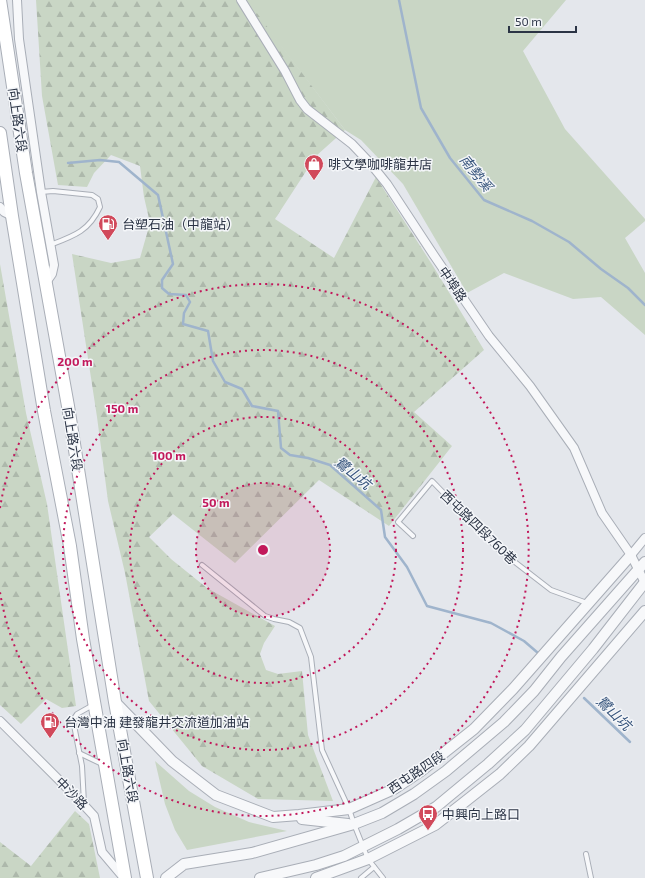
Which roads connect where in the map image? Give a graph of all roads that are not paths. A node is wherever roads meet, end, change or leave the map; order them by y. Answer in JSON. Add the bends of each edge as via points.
{"nodes":[{"id":1,"x":0,"y":0,"type":"edge"},
{"id":2,"x":17,"y":0,"type":"edge"},
{"id":3,"x":241,"y":0,"type":"edge"},
{"id":4,"x":0,"y":133,"type":"edge"},
{"id":5,"x":41,"y":192,"type":"junction"},
{"id":6,"x":0,"y":207,"type":"edge"},
{"id":7,"x":12,"y":216,"type":"junction"},
{"id":8,"x":50,"y":245,"type":"junction"},
{"id":9,"x":45,"y":284,"type":"junction"},
{"id":10,"x":413,"y":536,"type":"dead end"},
{"id":11,"x":645,"y":538,"type":"edge"},
{"id":12,"x":631,"y":555,"type":"junction"},
{"id":13,"x":202,"y":565,"type":"dead end"},
{"id":14,"x":642,"y":566,"type":"edge"},
{"id":15,"x":645,"y":582,"type":"edge"},
{"id":16,"x":589,"y":604,"type":"junction"},
{"id":17,"x":645,"y":610,"type":"edge"},
{"id":18,"x":115,"y":702,"type":"junction"},
{"id":19,"x":95,"y":704,"type":"junction"},
{"id":20,"x":0,"y":720,"type":"edge"},
{"id":21,"x":79,"y":753,"type":"junction"},
{"id":22,"x":106,"y":769,"type":"junction"},
{"id":23,"x":84,"y":805,"type":"junction"},
{"id":24,"x":349,"y":809,"type":"junction"},
{"id":25,"x":273,"y":817,"type":"junction"},
{"id":26,"x":354,"y":824,"type":"junction"},
{"id":27,"x":363,"y":846,"type":"junction"},
{"id":28,"x":586,"y":854,"type":"dead end"},
{"id":29,"x":371,"y":863,"type":"junction"},
{"id":30,"x":124,"y":878,"type":"edge"},
{"id":31,"x":148,"y":878,"type":"edge"},
{"id":32,"x":166,"y":878,"type":"edge"},
{"id":33,"x":260,"y":878,"type":"edge"},
{"id":34,"x":316,"y":878,"type":"edge"},
{"id":35,"x":361,"y":878,"type":"edge"},
{"id":36,"x":383,"y":878,"type":"edge"},
{"id":37,"x":591,"y":878,"type":"edge"}],
"edges":[{"from":1,"to":9,"type":"main road","name":"向上路六段"},
{"from":2,"to":5,"type":"street","via":[[19,39]]},
{"from":3,"to":12,"type":"street","name":"中埠路","via":[[300,100],[307,109],[352,144],[387,184],[484,330],[513,364],[574,448],[602,513]]},
{"from":4,"to":7,"type":"main road","name":"向上路六段"},
{"from":5,"to":8,"type":"street"},
{"from":5,"to":8,"type":"lane","via":[[92,195],[98,200],[100,207],[87,227]]},
{"from":6,"to":7,"type":"street"},
{"from":7,"to":19,"type":"main road","name":"向上路六段"},
{"from":8,"to":9,"type":"street","via":[[54,264],[52,274]]},
{"from":9,"to":18,"type":"main road","name":"向上路六段","via":[[69,413]]},
{"from":10,"to":16,"type":"lane","name":"西屯路四段760巷","via":[[398,522],[432,481],[498,549],[551,590]]},
{"from":11,"to":12,"type":"street","name":"西屯路四段"},
{"from":12,"to":14,"type":"street","name":"中埠路"},
{"from":12,"to":16,"type":"street","name":"西屯路四段"},
{"from":13,"to":24,"type":"lane","via":[[265,616],[289,622],[300,628],[311,657],[322,750]]},
{"from":14,"to":15,"type":"street","name":"中埠路"},
{"from":14,"to":26,"type":"street","name":"西屯路四段","via":[[504,722],[446,771],[414,794],[382,813]]},
{"from":15,"to":27,"type":"street","via":[[525,730],[436,807]]},
{"from":16,"to":24,"type":"street","name":"西屯路四段","via":[[474,729],[394,789]]},
{"from":17,"to":29,"type":"street","via":[[529,746],[500,774],[435,825]]},
{"from":18,"to":25,"type":"street","name":"西屯路四段","via":[[172,760],[216,795]]},
{"from":18,"to":31,"type":"main road","name":"向上路六段"},
{"from":19,"to":21,"type":"lane","via":[[77,714],[73,720]]},
{"from":19,"to":22,"type":"main road","name":"向上路六段"},
{"from":20,"to":23,"type":"street","name":"中沙路"},
{"from":21,"to":22,"type":"lane","via":[[102,763]]},
{"from":21,"to":23,"type":"lane","via":[[84,782]]},
{"from":22,"to":30,"type":"main road","name":"向上路六段"},
{"from":23,"to":30,"type":"street","name":"中沙路","via":[[94,816],[102,852]]},
{"from":24,"to":25,"type":"street","name":"西屯路四段"},
{"from":24,"to":26,"type":"lane"},
{"from":25,"to":26,"type":"street"},
{"from":26,"to":27,"type":"lane"},
{"from":26,"to":32,"type":"street","name":"西屯路四段","via":[[252,853],[184,864]]},
{"from":27,"to":29,"type":"lane"},
{"from":27,"to":33,"type":"street","via":[[344,856]]},
{"from":28,"to":37,"type":"lane"},
{"from":29,"to":34,"type":"street","via":[[345,868]]},
{"from":29,"to":35,"type":"lane"},
{"from":29,"to":36,"type":"lane"}]}
